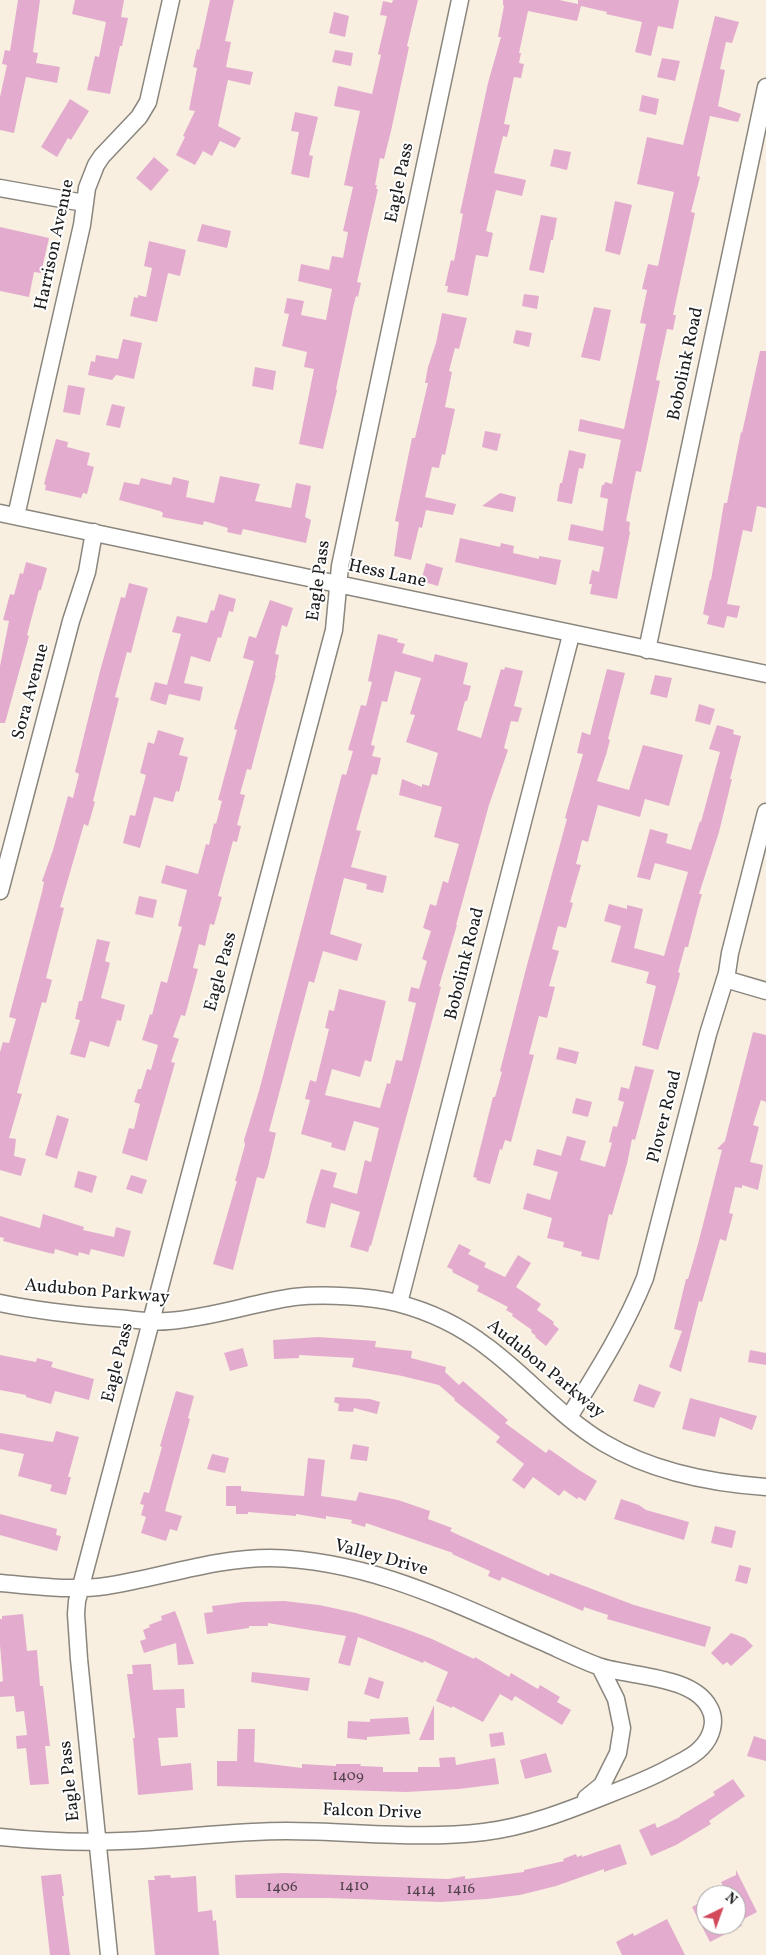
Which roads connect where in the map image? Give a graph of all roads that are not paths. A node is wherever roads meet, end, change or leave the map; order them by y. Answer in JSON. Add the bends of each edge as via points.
{"nodes":[{"id":1,"x":171,"y":0,"type":"edge"},
{"id":2,"x":460,"y":0,"type":"edge"},
{"id":3,"x":766,"y":87,"type":"edge"},
{"id":4,"x":0,"y":188,"type":"edge"},
{"id":5,"x":84,"y":203,"type":"junction"},
{"id":6,"x":0,"y":513,"type":"edge"},
{"id":7,"x":16,"y":516,"type":"junction"},
{"id":8,"x":94,"y":532,"type":"junction"},
{"id":9,"x":339,"y":586,"type":"junction"},
{"id":10,"x":571,"y":635,"type":"junction"},
{"id":11,"x":647,"y":650,"type":"junction"},
{"id":12,"x":766,"y":674,"type":"edge"},
{"id":13,"x":766,"y":812,"type":"edge"},
{"id":14,"x":0,"y":891,"type":"edge"},
{"id":15,"x":725,"y":979,"type":"junction"},
{"id":16,"x":766,"y":991,"type":"edge"},
{"id":17,"x":0,"y":1303,"type":"edge"},
{"id":18,"x":398,"y":1303,"type":"junction"},
{"id":19,"x":151,"y":1321,"type":"junction"},
{"id":20,"x":569,"y":1417,"type":"junction"},
{"id":21,"x":762,"y":1483,"type":"edge"},
{"id":22,"x":0,"y":1583,"type":"edge"},
{"id":23,"x":80,"y":1587,"type":"junction"},
{"id":24,"x":600,"y":1666,"type":"junction"},
{"id":25,"x":713,"y":1726,"type":"joint"},
{"id":26,"x":574,"y":1809,"type":"junction"},
{"id":27,"x":0,"y":1837,"type":"edge"},
{"id":28,"x":98,"y":1841,"type":"junction"},
{"id":29,"x":110,"y":1955,"type":"edge"}],
"edges":[{"from":1,"to":5,"type":"street","name":"Harrison Avenue","via":[[148,102],[139,118],[96,165]]},
{"from":2,"to":9,"type":"street","name":"Eagle Pass","via":[[342,556]]},
{"from":3,"to":11,"type":"street","name":"Bobolink Road"},
{"from":4,"to":5,"type":"street"},
{"from":5,"to":7,"type":"street","name":"Harrison Avenue","via":[[82,225]]},
{"from":6,"to":7,"type":"street","name":"Hess Lane"},
{"from":7,"to":8,"type":"street","name":"Hess Lane"},
{"from":8,"to":9,"type":"street","name":"Hess Lane"},
{"from":8,"to":14,"type":"street","name":"Sora Avenue","via":[[87,572],[71,621]]},
{"from":9,"to":10,"type":"street","name":"Hess Lane"},
{"from":9,"to":19,"type":"street","name":"Eagle Pass","via":[[334,630]]},
{"from":10,"to":11,"type":"street","name":"Hess Lane"},
{"from":10,"to":18,"type":"street","name":"Bobolink Road"},
{"from":11,"to":12,"type":"street","name":"Hess Lane"},
{"from":13,"to":15,"type":"street","name":"Plover Road"},
{"from":15,"to":16,"type":"street"},
{"from":15,"to":20,"type":"street","name":"Plover Road","via":[[645,1278],[611,1351]]},
{"from":17,"to":19,"type":"street","name":"Audubon Parkway","via":[[27,1309]]},
{"from":18,"to":19,"type":"street","name":"Audubon Parkway","via":[[380,1299],[295,1297],[197,1318]]},
{"from":18,"to":20,"type":"street","name":"Audubon Parkway","via":[[464,1331]]},
{"from":19,"to":23,"type":"street","name":"Eagle Pass"},
{"from":20,"to":21,"type":"street","name":"Audubon Parkway","via":[[603,1443],[652,1465],[694,1478],[735,1485]]},
{"from":22,"to":23,"type":"street","name":"Valley Drive"},
{"from":23,"to":24,"type":"street","name":"Valley Drive","via":[[107,1586],[222,1562],[270,1558],[313,1562],[363,1570],[401,1581]]},
{"from":23,"to":28,"type":"street","name":"Eagle Pass","via":[[76,1614]]},
{"from":24,"to":25,"type":"street","name":"Valley Drive","via":[[672,1682],[693,1691],[707,1703],[712,1712]]},
{"from":24,"to":26,"type":"street","via":[[616,1699],[622,1728],[618,1753],[602,1785]]},
{"from":25,"to":26,"type":"street","name":"Falcon Drive","via":[[700,1750],[691,1756],[654,1776]]},
{"from":26,"to":28,"type":"street","name":"Falcon Drive","via":[[510,1828],[444,1835],[288,1831]]},
{"from":27,"to":28,"type":"street","name":"Falcon Drive"},
{"from":28,"to":29,"type":"street","name":"Eagle Pass"}]}
